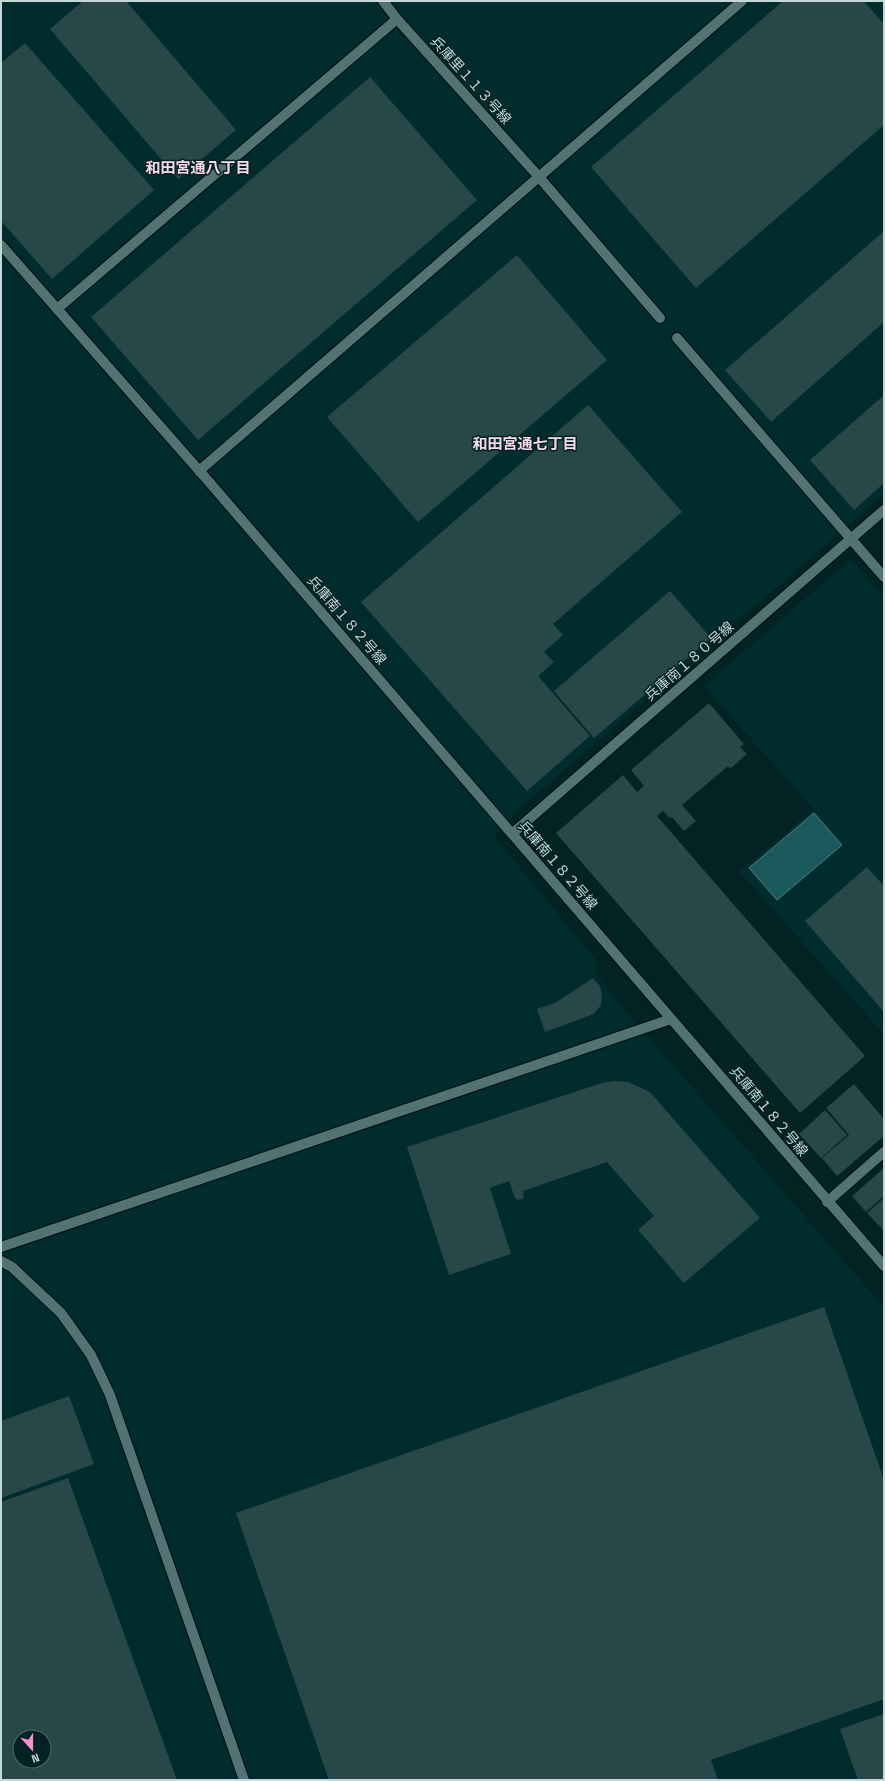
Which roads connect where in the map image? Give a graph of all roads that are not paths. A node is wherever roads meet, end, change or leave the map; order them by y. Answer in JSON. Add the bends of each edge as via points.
{"nodes":[{"id":1,"x":383,"y":1,"type":"edge"},
{"id":2,"x":742,"y":1,"type":"edge"},
{"id":3,"x":397,"y":19,"type":"junction"},
{"id":4,"x":539,"y":176,"type":"junction"},
{"id":5,"x":1,"y":245,"type":"edge"},
{"id":6,"x":57,"y":309,"type":"junction"},
{"id":7,"x":660,"y":318,"type":"dead end"},
{"id":8,"x":677,"y":338,"type":"dead end"},
{"id":9,"x":199,"y":471,"type":"junction"},
{"id":10,"x":884,"y":510,"type":"edge"},
{"id":11,"x":851,"y":539,"type":"junction"},
{"id":12,"x":884,"y":577,"type":"edge"},
{"id":13,"x":513,"y":833,"type":"junction"},
{"id":14,"x":671,"y":1019,"type":"junction"},
{"id":15,"x":884,"y":1152,"type":"edge"},
{"id":16,"x":827,"y":1202,"type":"junction"},
{"id":17,"x":1,"y":1247,"type":"edge"},
{"id":18,"x":1,"y":1261,"type":"edge"},
{"id":19,"x":884,"y":1266,"type":"edge"},
{"id":20,"x":244,"y":1780,"type":"edge"}],
"edges":[{"from":1,"to":3,"type":"street","name":"兵庫里１１３号線"},
{"from":2,"to":4,"type":"street"},
{"from":3,"to":4,"type":"street","name":"兵庫里１１３号線"},
{"from":3,"to":6,"type":"street"},
{"from":4,"to":7,"type":"street","name":"兵庫里１１３号線"},
{"from":4,"to":9,"type":"street"},
{"from":5,"to":6,"type":"street","name":"兵庫南１８２号線"},
{"from":6,"to":9,"type":"street","name":"兵庫南１８２号線"},
{"from":8,"to":11,"type":"street"},
{"from":9,"to":13,"type":"street","name":"兵庫南１８２号線"},
{"from":10,"to":11,"type":"street","name":"兵庫南１８０号線"},
{"from":11,"to":12,"type":"street"},
{"from":11,"to":13,"type":"street","name":"兵庫南１８０号線"},
{"from":13,"to":14,"type":"street","name":"兵庫南１８２号線"},
{"from":14,"to":16,"type":"street","name":"兵庫南１８２号線"},
{"from":14,"to":17,"type":"street"},
{"from":15,"to":16,"type":"street"},
{"from":16,"to":19,"type":"street","name":"兵庫南１８２号線"},
{"from":18,"to":20,"type":"street","via":[[12,1267],[61,1313],[91,1355],[110,1395]]}]}
